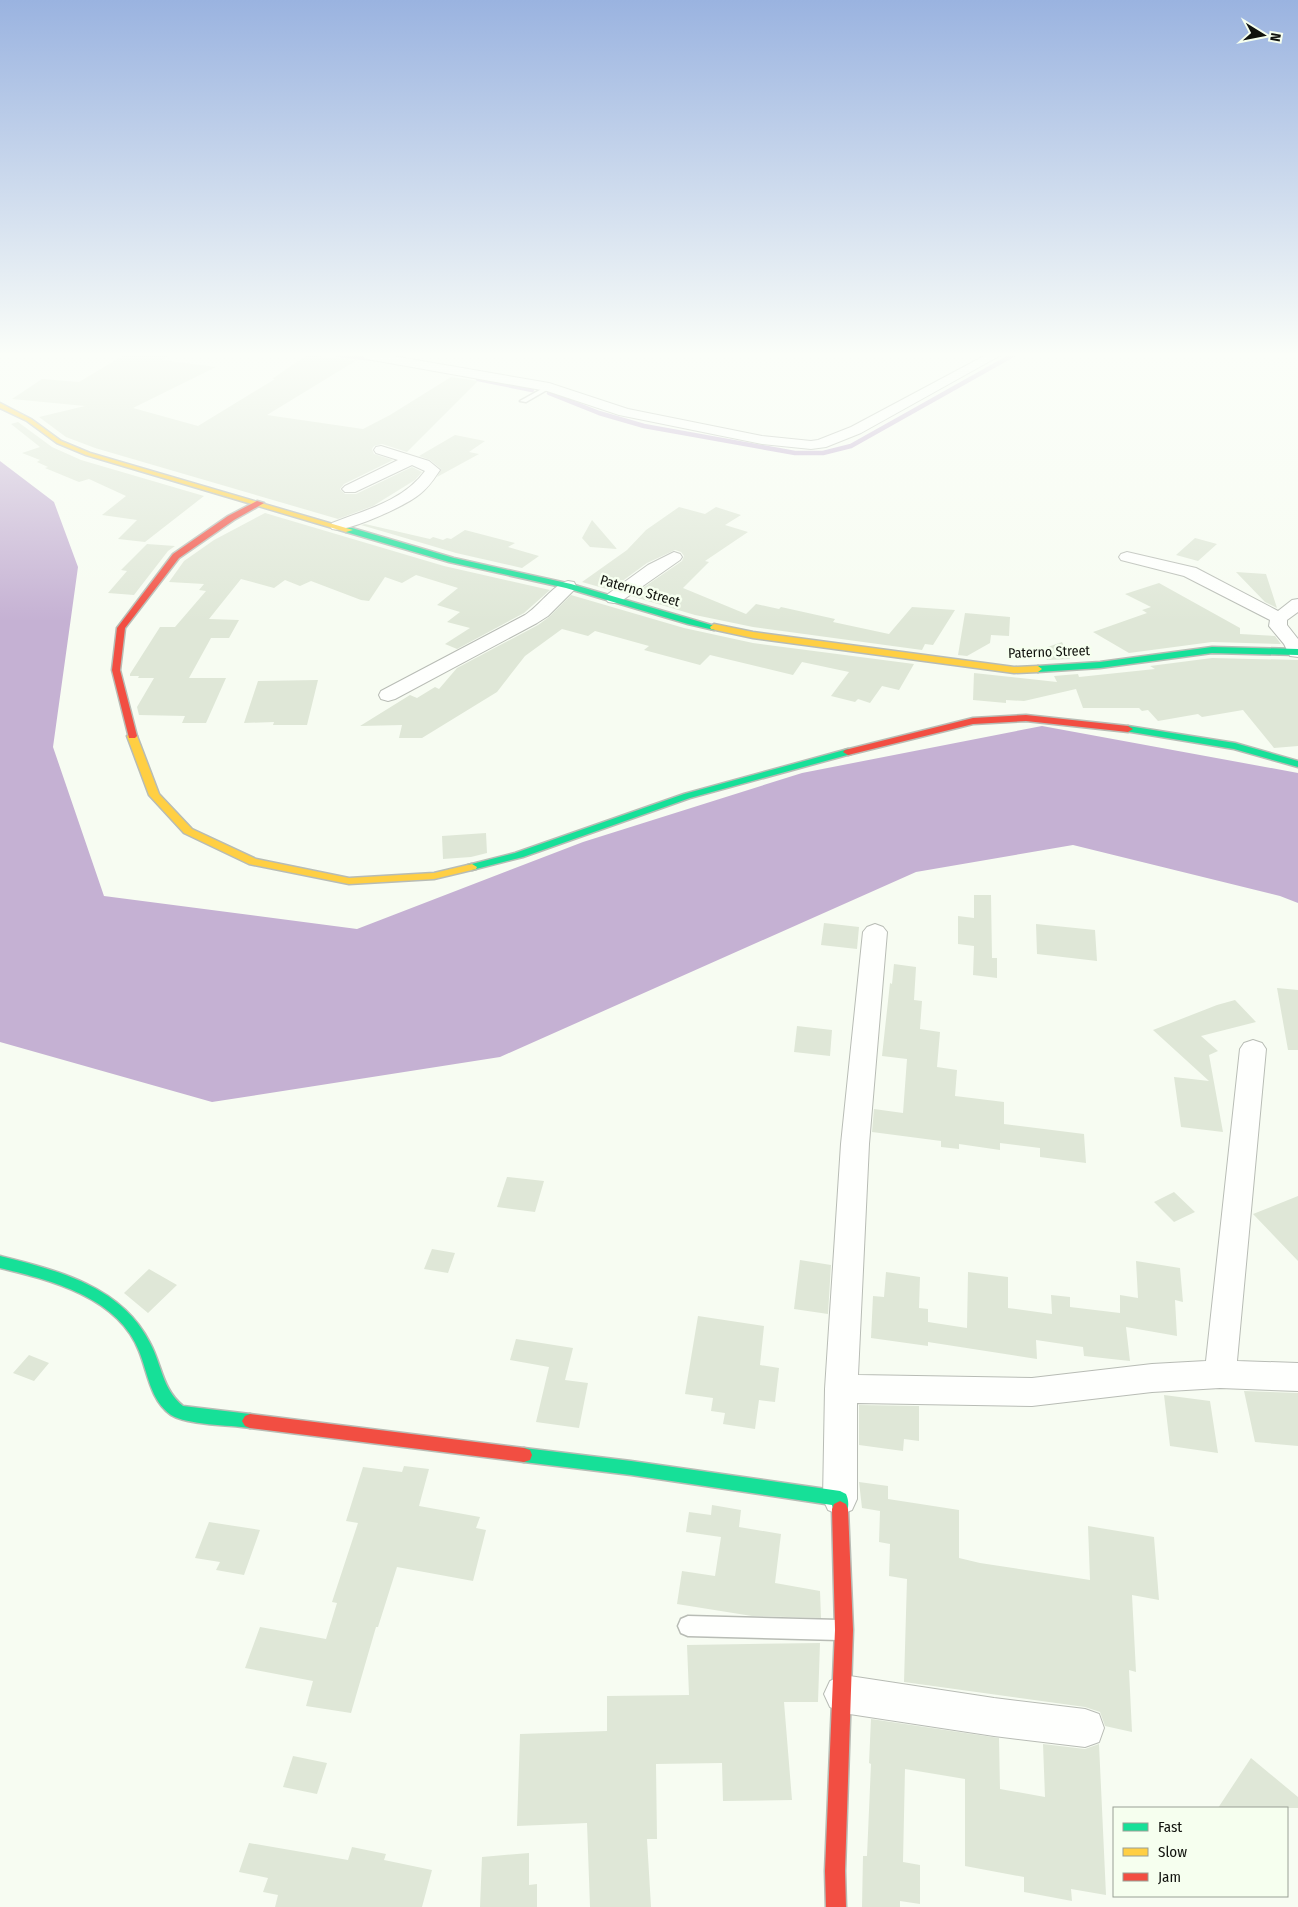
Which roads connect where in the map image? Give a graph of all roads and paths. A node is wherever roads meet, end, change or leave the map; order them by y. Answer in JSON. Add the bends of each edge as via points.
{"nodes":[{"id":1,"x":64,"y":444,"type":"edge"},
{"id":2,"x":801,"y":444,"type":"edge"},
{"id":3,"x":816,"y":444,"type":"edge"},
{"id":4,"x":381,"y":450,"type":"dead end"},
{"id":5,"x":410,"y":460,"type":"junction"},
{"id":6,"x":350,"y":489,"type":"dead end"},
{"id":7,"x":260,"y":504,"type":"junction"},
{"id":8,"x":338,"y":526,"type":"junction"},
{"id":9,"x":1126,"y":557,"type":"dead end"},
{"id":10,"x":674,"y":558,"type":"dead end"},
{"id":11,"x":568,"y":586,"type":"junction"},
{"id":12,"x":614,"y":598,"type":"junction"},
{"id":13,"x":1298,"y":604,"type":"edge"},
{"id":14,"x":1279,"y":618,"type":"junction"},
{"id":15,"x":1297,"y":652,"type":"edge"},
{"id":16,"x":388,"y":695,"type":"dead end"},
{"id":17,"x":1298,"y":764,"type":"edge"},
{"id":18,"x":874,"y":932,"type":"dead end"},
{"id":19,"x":1253,"y":1048,"type":"dead end"},
{"id":20,"x":0,"y":1262,"type":"edge"},
{"id":21,"x":1220,"y":1374,"type":"junction"},
{"id":22,"x":1298,"y":1377,"type":"edge"},
{"id":23,"x":841,"y":1389,"type":"junction"},
{"id":24,"x":840,"y":1498,"type":"junction"},
{"id":25,"x":688,"y":1626,"type":"dead end"},
{"id":26,"x":844,"y":1630,"type":"junction"},
{"id":27,"x":843,"y":1694,"type":"junction"},
{"id":28,"x":1085,"y":1728,"type":"dead end"},
{"id":29,"x":836,"y":1907,"type":"edge"}],
"edges":[{"from":1,"to":7,"type":"street","name":"Paterno Street"},
{"from":2,"to":3,"type":"street"},
{"from":4,"to":5,"type":"street"},
{"from":5,"to":6,"type":"street"},
{"from":5,"to":8,"type":"street","via":[[433,470],[422,484],[402,499]]},
{"from":7,"to":8,"type":"street","name":"Paterno Street"},
{"from":7,"to":17,"type":"street","via":[[231,518],[176,556],[121,628],[116,670],[128,724],[154,795],[188,831],[253,862],[349,881],[434,876],[519,855],[715,788],[973,721],[1026,718],[1111,726],[1235,746]]},
{"from":8,"to":11,"type":"street","name":"Paterno Street","via":[[452,560]]},
{"from":9,"to":14,"type":"street","via":[[1190,572]]},
{"from":10,"to":12,"type":"street"},
{"from":11,"to":12,"type":"street","name":"Paterno Street"},
{"from":11,"to":16,"type":"street","via":[[531,620]]},
{"from":12,"to":15,"type":"street","name":"Paterno Street","via":[[691,622],[754,635],[1014,670],[1100,665],[1212,650]]},
{"from":13,"to":14,"type":"street"},
{"from":14,"to":15,"type":"street","via":[[1278,626]]},
{"from":18,"to":23,"type":"street","via":[[856,1144]]},
{"from":19,"to":21,"type":"street"},
{"from":20,"to":24,"type":"street","via":[[79,1284],[119,1311],[141,1339],[162,1395],[179,1412],[630,1468]]},
{"from":21,"to":22,"type":"street"},
{"from":21,"to":23,"type":"street","via":[[1032,1392]]},
{"from":23,"to":24,"type":"street"},
{"from":24,"to":26,"type":"street"},
{"from":25,"to":26,"type":"lane"},
{"from":26,"to":27,"type":"street"},
{"from":27,"to":28,"type":"street"},
{"from":27,"to":29,"type":"street"}]}
